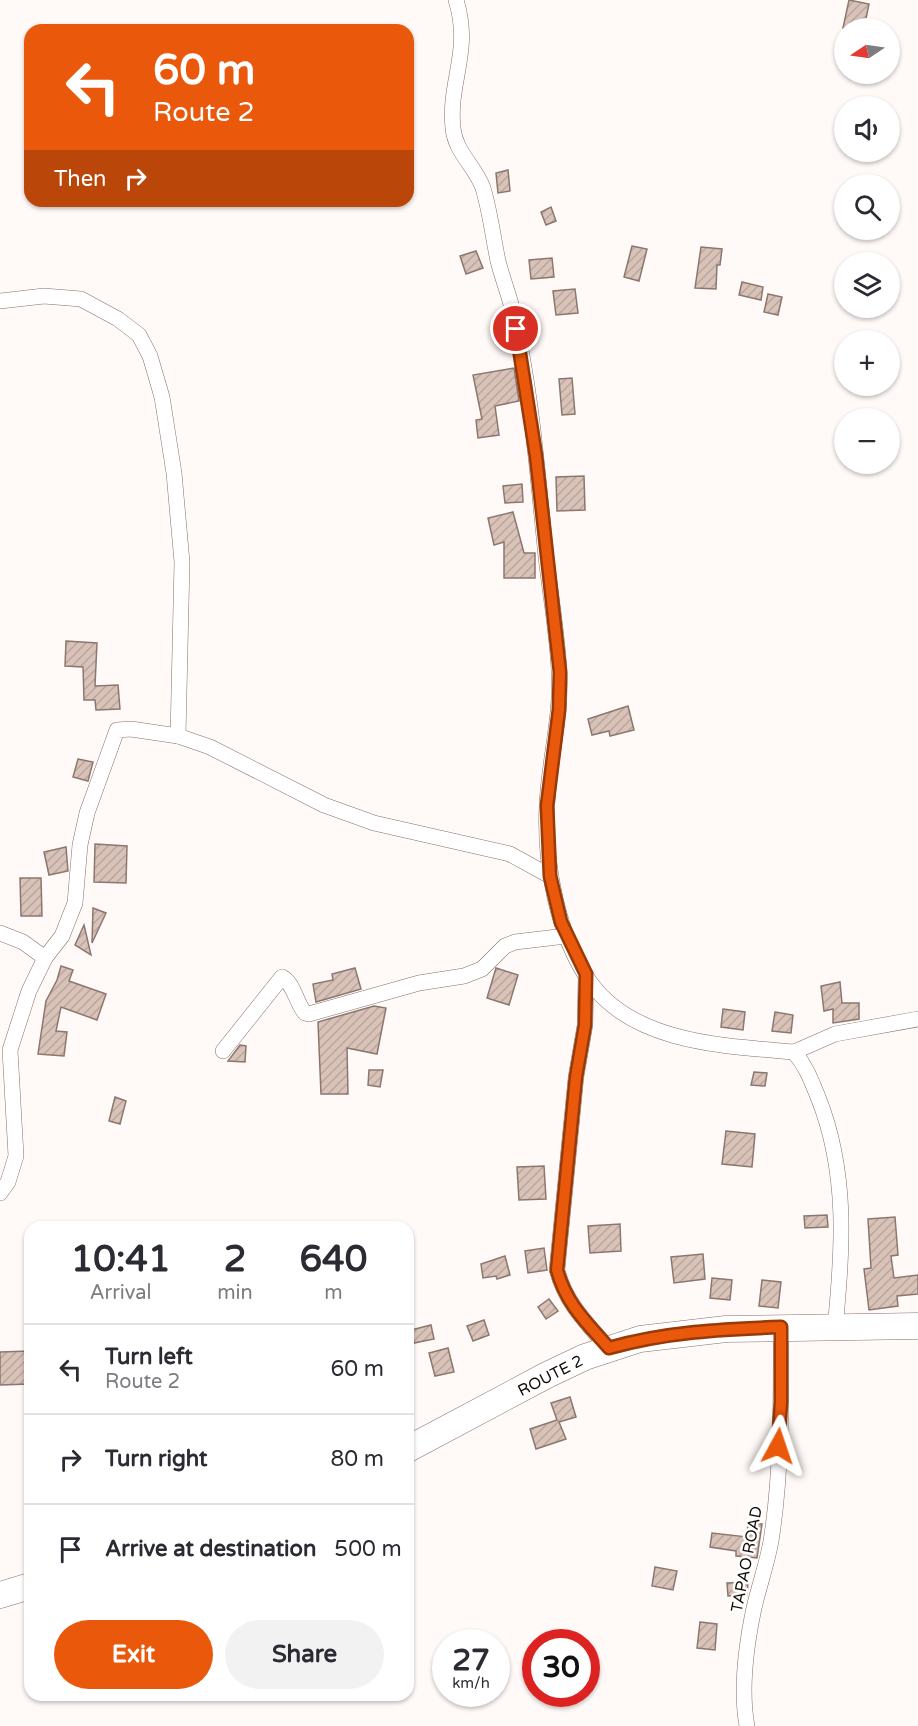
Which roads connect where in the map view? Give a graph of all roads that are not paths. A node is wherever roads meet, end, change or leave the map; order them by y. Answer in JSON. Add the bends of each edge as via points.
{"nodes":[{"id":1,"x":456,"y":0,"type":"edge"},
{"id":2,"x":0,"y":302,"type":"edge"},
{"id":3,"x":178,"y":736,"type":"junction"},
{"id":4,"x":550,"y":876,"type":"junction"},
{"id":5,"x":0,"y":933,"type":"edge"},
{"id":6,"x":566,"y":936,"type":"junction"},
{"id":7,"x":45,"y":958,"type":"junction"},
{"id":8,"x":586,"y":974,"type":"junction"},
{"id":9,"x":918,"y":1019,"type":"edge"},
{"id":10,"x":223,"y":1051,"type":"dead end"},
{"id":11,"x":794,"y":1052,"type":"junction"},
{"id":12,"x":0,"y":1193,"type":"edge"},
{"id":13,"x":918,"y":1326,"type":"edge"},
{"id":14,"x":781,"y":1327,"type":"junction"},
{"id":15,"x":835,"y":1328,"type":"junction"},
{"id":16,"x":609,"y":1348,"type":"junction"},
{"id":17,"x":414,"y":1446,"type":"edge"},
{"id":18,"x":24,"y":1588,"type":"edge"},
{"id":19,"x":0,"y":1595,"type":"edge"},
{"id":20,"x":747,"y":1726,"type":"edge"}],
"edges":[{"from":1,"to":4,"type":"street","via":[[463,22],[453,127],[457,146],[483,189],[512,309],[536,456],[557,644],[559,710],[547,806]]},
{"from":2,"to":3,"type":"street","via":[[44,296],[81,299],[139,335],[150,356],[162,397],[174,473],[182,562]]},
{"from":3,"to":4,"type":"street","via":[[210,747],[324,805],[374,823],[510,854]]},
{"from":3,"to":7,"type":"street","via":[[122,728],[115,733],[87,813],[75,903],[62,936]]},
{"from":4,"to":6,"type":"street"},
{"from":5,"to":7,"type":"street"},
{"from":6,"to":8,"type":"street"},
{"from":6,"to":10,"type":"street","via":[[515,942],[505,946],[482,969],[464,976],[309,1014],[296,1002],[290,985],[282,977]]},
{"from":7,"to":12,"type":"street","via":[[29,991],[10,1050],[16,1156]]},
{"from":8,"to":11,"type":"street","via":[[604,999],[657,1030],[737,1047]]},
{"from":8,"to":16,"type":"street","via":[[585,1025],[576,1077],[557,1270],[572,1307]]},
{"from":9,"to":11,"type":"street","via":[[835,1034]]},
{"from":11,"to":15,"type":"street","via":[[805,1065],[826,1119],[839,1177],[843,1251]]},
{"from":13,"to":15,"type":"highway","name":"ROUTE 2"},
{"from":14,"to":15,"type":"highway","name":"ROUTE 2"},
{"from":14,"to":16,"type":"highway","name":"ROUTE 2","via":[[688,1332]]},
{"from":14,"to":20,"type":"street","name":"TAPAO ROAD","via":[[777,1491],[771,1543],[754,1609],[744,1679]]},
{"from":16,"to":17,"type":"highway","name":"ROUTE 2","via":[[547,1375]]},
{"from":18,"to":19,"type":"highway"}]}
